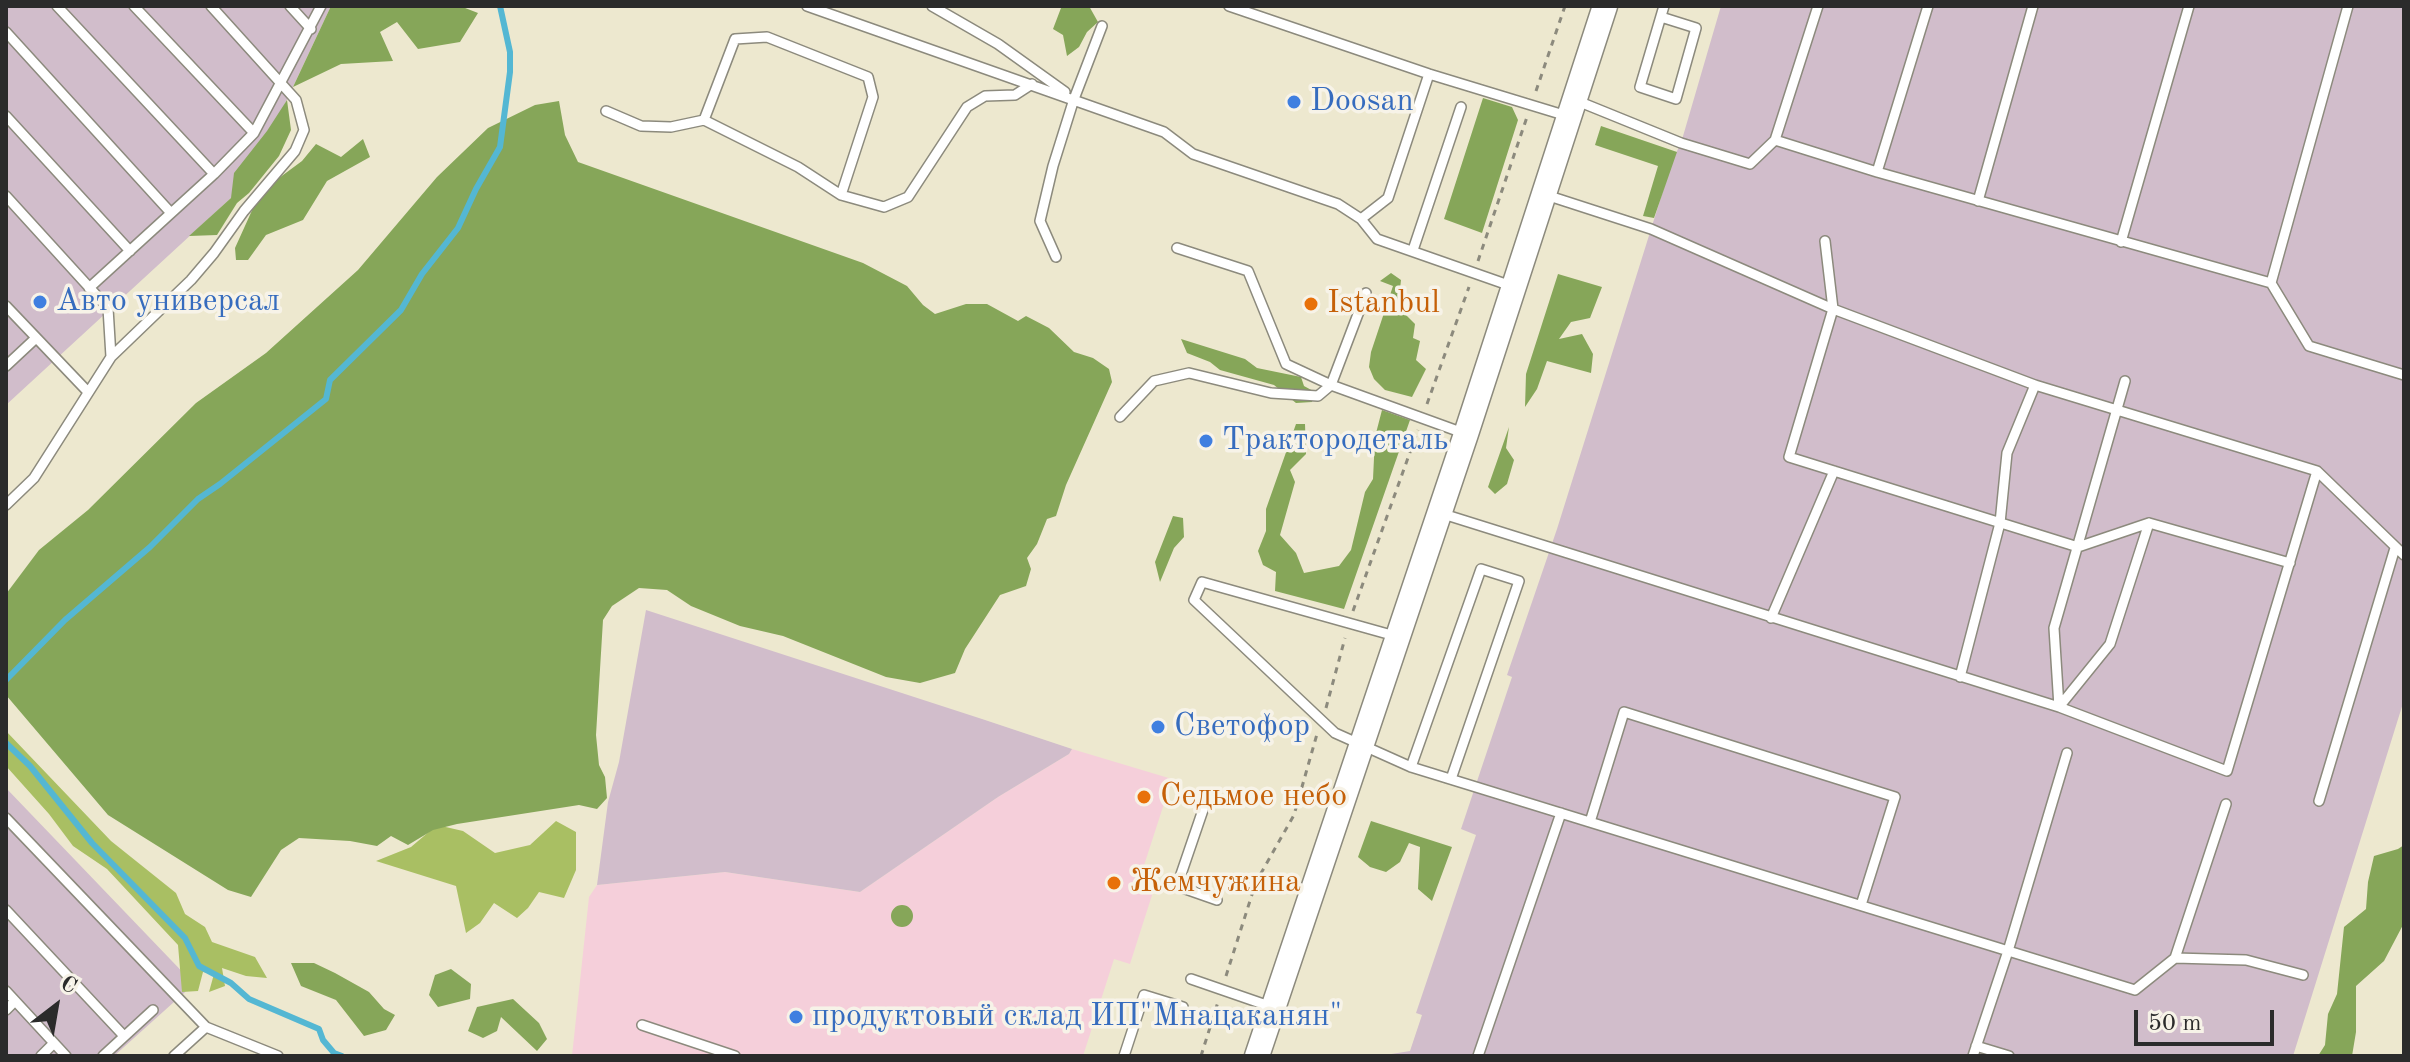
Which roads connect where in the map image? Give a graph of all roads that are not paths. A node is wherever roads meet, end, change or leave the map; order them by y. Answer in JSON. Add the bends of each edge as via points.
{"nodes":[{"id":1,"x":57,"y":6,"type":"edge"},
{"id":2,"x":134,"y":6,"type":"edge"},
{"id":3,"x":211,"y":6,"type":"edge"},
{"id":4,"x":290,"y":6,"type":"edge"},
{"id":5,"x":321,"y":6,"type":"edge"},
{"id":6,"x":807,"y":6,"type":"edge"},
{"id":7,"x":932,"y":6,"type":"edge"},
{"id":8,"x":1229,"y":6,"type":"edge"},
{"id":9,"x":1605,"y":6,"type":"edge"},
{"id":10,"x":1818,"y":6,"type":"edge"},
{"id":11,"x":1928,"y":6,"type":"edge"},
{"id":12,"x":2033,"y":6,"type":"edge"},
{"id":13,"x":2189,"y":6,"type":"edge"},
{"id":14,"x":2348,"y":6,"type":"edge"},
{"id":15,"x":1663,"y":11,"type":"edge"},
{"id":16,"x":1102,"y":26,"type":"dead end"},
{"id":17,"x":311,"y":29,"type":"junction"},
{"id":18,"x":6,"y":32,"type":"edge"},
{"id":19,"x":1429,"y":74,"type":"junction"},
{"id":20,"x":281,"y":83,"type":"junction"},
{"id":21,"x":1032,"y":84,"type":"junction"},
{"id":22,"x":1074,"y":99,"type":"junction"},
{"id":23,"x":1461,"y":107,"type":"dead end"},
{"id":24,"x":1573,"y":109,"type":"junction"},
{"id":25,"x":606,"y":111,"type":"dead end"},
{"id":26,"x":6,"y":116,"type":"edge"},
{"id":27,"x":704,"y":120,"type":"junction"},
{"id":28,"x":254,"y":133,"type":"junction"},
{"id":29,"x":1775,"y":140,"type":"junction"},
{"id":30,"x":1877,"y":172,"type":"junction"},
{"id":31,"x":214,"y":174,"type":"junction"},
{"id":32,"x":841,"y":195,"type":"junction"},
{"id":33,"x":1544,"y":195,"type":"junction"},
{"id":34,"x":6,"y":196,"type":"edge"},
{"id":35,"x":1978,"y":201,"type":"junction"},
{"id":36,"x":171,"y":213,"type":"junction"},
{"id":37,"x":1361,"y":219,"type":"junction"},
{"id":38,"x":1825,"y":241,"type":"dead end"},
{"id":39,"x":2121,"y":242,"type":"junction"},
{"id":40,"x":1177,"y":248,"type":"dead end"},
{"id":41,"x":1413,"y":250,"type":"junction"},
{"id":42,"x":130,"y":251,"type":"junction"},
{"id":43,"x":1056,"y":257,"type":"dead end"},
{"id":44,"x":2271,"y":283,"type":"junction"},
{"id":45,"x":1514,"y":287,"type":"junction"},
{"id":46,"x":89,"y":288,"type":"junction"},
{"id":47,"x":1366,"y":293,"type":"dead end"},
{"id":48,"x":6,"y":306,"type":"edge"},
{"id":49,"x":1833,"y":309,"type":"junction"},
{"id":50,"x":36,"y":338,"type":"junction"},
{"id":51,"x":111,"y":357,"type":"junction"},
{"id":52,"x":6,"y":366,"type":"edge"},
{"id":53,"x":2404,"y":375,"type":"edge"},
{"id":54,"x":2125,"y":381,"type":"dead end"},
{"id":55,"x":1331,"y":385,"type":"junction"},
{"id":56,"x":2035,"y":385,"type":"junction"},
{"id":57,"x":88,"y":392,"type":"junction"},
{"id":58,"x":2118,"y":410,"type":"junction"},
{"id":59,"x":1120,"y":417,"type":"dead end"},
{"id":60,"x":1466,"y":434,"type":"junction"},
{"id":61,"x":1834,"y":471,"type":"junction"},
{"id":62,"x":2317,"y":471,"type":"junction"},
{"id":63,"x":6,"y":505,"type":"edge"},
{"id":64,"x":1439,"y":513,"type":"junction"},
{"id":65,"x":2000,"y":523,"type":"junction"},
{"id":66,"x":2149,"y":523,"type":"junction"},
{"id":67,"x":2078,"y":547,"type":"junction"},
{"id":68,"x":2400,"y":551,"type":"edge"},
{"id":69,"x":2290,"y":563,"type":"junction"},
{"id":70,"x":1771,"y":618,"type":"junction"},
{"id":71,"x":1398,"y":637,"type":"junction"},
{"id":72,"x":1960,"y":677,"type":"junction"},
{"id":73,"x":2059,"y":707,"type":"junction"},
{"id":74,"x":1361,"y":746,"type":"junction"},
{"id":75,"x":2067,"y":753,"type":"dead end"},
{"id":76,"x":1411,"y":767,"type":"junction"},
{"id":77,"x":1451,"y":779,"type":"junction"},
{"id":78,"x":2319,"y":801,"type":"dead end"},
{"id":79,"x":2226,"y":804,"type":"dead end"},
{"id":80,"x":1204,"y":807,"type":"dead end"},
{"id":81,"x":1561,"y":813,"type":"junction"},
{"id":82,"x":6,"y":818,"type":"edge"},
{"id":83,"x":1590,"y":822,"type":"junction"},
{"id":84,"x":1217,"y":900,"type":"dead end"},
{"id":85,"x":1861,"y":905,"type":"junction"},
{"id":86,"x":6,"y":910,"type":"edge"},
{"id":87,"x":2008,"y":951,"type":"junction"},
{"id":88,"x":2175,"y":958,"type":"junction"},
{"id":89,"x":2303,"y":975,"type":"dead end"},
{"id":90,"x":1191,"y":979,"type":"dead end"},
{"id":91,"x":6,"y":991,"type":"edge"},
{"id":92,"x":15,"y":1001,"type":"junction"},
{"id":93,"x":1183,"y":1007,"type":"dead end"},
{"id":94,"x":1272,"y":1007,"type":"junction"},
{"id":95,"x":6,"y":1010,"type":"edge"},
{"id":96,"x":153,"y":1010,"type":"dead end"},
{"id":97,"x":642,"y":1025,"type":"dead end"},
{"id":98,"x":206,"y":1027,"type":"junction"},
{"id":99,"x":124,"y":1036,"type":"junction"},
{"id":100,"x":54,"y":1043,"type":"junction"},
{"id":101,"x":1974,"y":1051,"type":"edge"},
{"id":102,"x":41,"y":1056,"type":"edge"},
{"id":103,"x":66,"y":1056,"type":"edge"},
{"id":104,"x":103,"y":1056,"type":"edge"},
{"id":105,"x":174,"y":1056,"type":"edge"},
{"id":106,"x":278,"y":1056,"type":"edge"},
{"id":107,"x":735,"y":1056,"type":"edge"},
{"id":108,"x":1124,"y":1056,"type":"edge"},
{"id":109,"x":1257,"y":1056,"type":"edge"},
{"id":110,"x":1478,"y":1056,"type":"edge"},
{"id":111,"x":2009,"y":1056,"type":"edge"}],
"edges":[{"from":1,"to":31,"type":"lane"},
{"from":2,"to":28,"type":"lane"},
{"from":3,"to":20,"type":"lane"},
{"from":4,"to":17,"type":"lane"},
{"from":5,"to":17,"type":"lane"},
{"from":6,"to":21,"type":"lane"},
{"from":7,"to":22,"type":"lane","via":[[998,44]]},
{"from":8,"to":19,"type":"lane"},
{"from":9,"to":24,"type":"main road"},
{"from":10,"to":29,"type":"lane"},
{"from":11,"to":30,"type":"lane"},
{"from":12,"to":35,"type":"lane"},
{"from":13,"to":39,"type":"lane"},
{"from":14,"to":44,"type":"lane"},
{"from":15,"to":15,"type":"lane","via":[[1696,28],[1676,99],[1640,87]]},
{"from":16,"to":22,"type":"lane"},
{"from":17,"to":20,"type":"lane"},
{"from":18,"to":36,"type":"lane"},
{"from":19,"to":24,"type":"lane","via":[[1531,105]]},
{"from":19,"to":37,"type":"lane","via":[[1388,198]]},
{"from":20,"to":28,"type":"lane"},
{"from":20,"to":51,"type":"lane","via":[[296,100],[304,130],[295,151],[191,280]]},
{"from":21,"to":22,"type":"lane"},
{"from":21,"to":32,"type":"lane","via":[[1015,95],[985,96],[967,107],[908,197],[884,207]]},
{"from":22,"to":37,"type":"lane","via":[[1164,132],[1193,154],[1338,204]]},
{"from":22,"to":43,"type":"lane","via":[[1040,221]]},
{"from":23,"to":41,"type":"lane"},
{"from":24,"to":29,"type":"lane","via":[[1750,164]]},
{"from":24,"to":33,"type":"main road"},
{"from":25,"to":27,"type":"lane","via":[[641,126]]},
{"from":26,"to":42,"type":"lane"},
{"from":27,"to":32,"type":"lane"},
{"from":27,"to":32,"type":"lane","via":[[735,39],[767,37],[868,77],[873,97]]},
{"from":28,"to":31,"type":"lane"},
{"from":29,"to":30,"type":"lane"},
{"from":30,"to":35,"type":"lane"},
{"from":31,"to":36,"type":"lane"},
{"from":33,"to":45,"type":"main road"},
{"from":33,"to":49,"type":"lane","via":[[1651,229]]},
{"from":34,"to":46,"type":"lane"},
{"from":35,"to":39,"type":"lane"},
{"from":36,"to":42,"type":"lane"},
{"from":37,"to":41,"type":"lane","via":[[1377,239]]},
{"from":38,"to":49,"type":"lane"},
{"from":39,"to":44,"type":"lane"},
{"from":40,"to":55,"type":"lane","via":[[1248,271],[1286,364]]},
{"from":41,"to":45,"type":"lane"},
{"from":42,"to":46,"type":"lane"},
{"from":44,"to":53,"type":"lane","via":[[2309,346]]},
{"from":45,"to":60,"type":"main road"},
{"from":46,"to":51,"type":"lane","via":[[108,308]]},
{"from":47,"to":55,"type":"lane"},
{"from":48,"to":50,"type":"lane"},
{"from":49,"to":56,"type":"lane"},
{"from":49,"to":61,"type":"lane","via":[[1789,457]]},
{"from":50,"to":52,"type":"lane"},
{"from":50,"to":57,"type":"lane"},
{"from":51,"to":57,"type":"lane"},
{"from":54,"to":58,"type":"lane"},
{"from":55,"to":59,"type":"lane","via":[[1318,396],[1271,393],[1189,373],[1154,381]]},
{"from":55,"to":60,"type":"lane"},
{"from":56,"to":58,"type":"lane"},
{"from":56,"to":65,"type":"lane","via":[[2007,453]]},
{"from":57,"to":63,"type":"lane","via":[[34,478]]},
{"from":58,"to":62,"type":"lane"},
{"from":58,"to":67,"type":"lane"},
{"from":60,"to":64,"type":"main road"},
{"from":61,"to":65,"type":"lane"},
{"from":61,"to":70,"type":"lane"},
{"from":62,"to":68,"type":"lane"},
{"from":62,"to":69,"type":"lane"},
{"from":64,"to":70,"type":"lane"},
{"from":64,"to":71,"type":"main road"},
{"from":65,"to":67,"type":"lane"},
{"from":65,"to":72,"type":"lane"},
{"from":66,"to":67,"type":"lane"},
{"from":66,"to":69,"type":"lane"},
{"from":66,"to":73,"type":"lane","via":[[2110,644]]},
{"from":67,"to":73,"type":"lane","via":[[2054,628]]},
{"from":68,"to":78,"type":"lane"},
{"from":69,"to":73,"type":"lane","via":[[2227,771]]},
{"from":70,"to":72,"type":"lane"},
{"from":71,"to":74,"type":"main road"},
{"from":71,"to":74,"type":"lane","via":[[1202,582],[1194,600],[1304,706],[1335,733]]},
{"from":72,"to":73,"type":"lane"},
{"from":74,"to":76,"type":"lane"},
{"from":74,"to":94,"type":"main road"},
{"from":75,"to":87,"type":"lane"},
{"from":76,"to":77,"type":"lane"},
{"from":76,"to":77,"type":"lane","via":[[1481,569],[1519,581]]},
{"from":77,"to":81,"type":"lane"},
{"from":79,"to":88,"type":"lane"},
{"from":80,"to":84,"type":"lane","via":[[1177,886]]},
{"from":81,"to":83,"type":"lane"},
{"from":81,"to":110,"type":"lane"},
{"from":82,"to":98,"type":"lane"},
{"from":83,"to":85,"type":"lane"},
{"from":83,"to":85,"type":"lane","via":[[1624,712],[1895,797]]},
{"from":85,"to":87,"type":"lane"},
{"from":86,"to":99,"type":"lane"},
{"from":87,"to":88,"type":"lane","via":[[2135,990]]},
{"from":87,"to":101,"type":"lane"},
{"from":88,"to":89,"type":"lane","via":[[2246,960]]},
{"from":90,"to":94,"type":"lane"},
{"from":91,"to":92,"type":"lane"},
{"from":92,"to":95,"type":"lane"},
{"from":92,"to":100,"type":"lane"},
{"from":93,"to":108,"type":"lane","via":[[1144,995]]},
{"from":94,"to":109,"type":"main road"},
{"from":96,"to":99,"type":"lane"},
{"from":97,"to":107,"type":"lane"},
{"from":98,"to":105,"type":"lane"},
{"from":98,"to":106,"type":"lane"},
{"from":99,"to":104,"type":"lane"},
{"from":100,"to":102,"type":"lane"},
{"from":100,"to":103,"type":"lane"},
{"from":101,"to":111,"type":"lane"}]}
